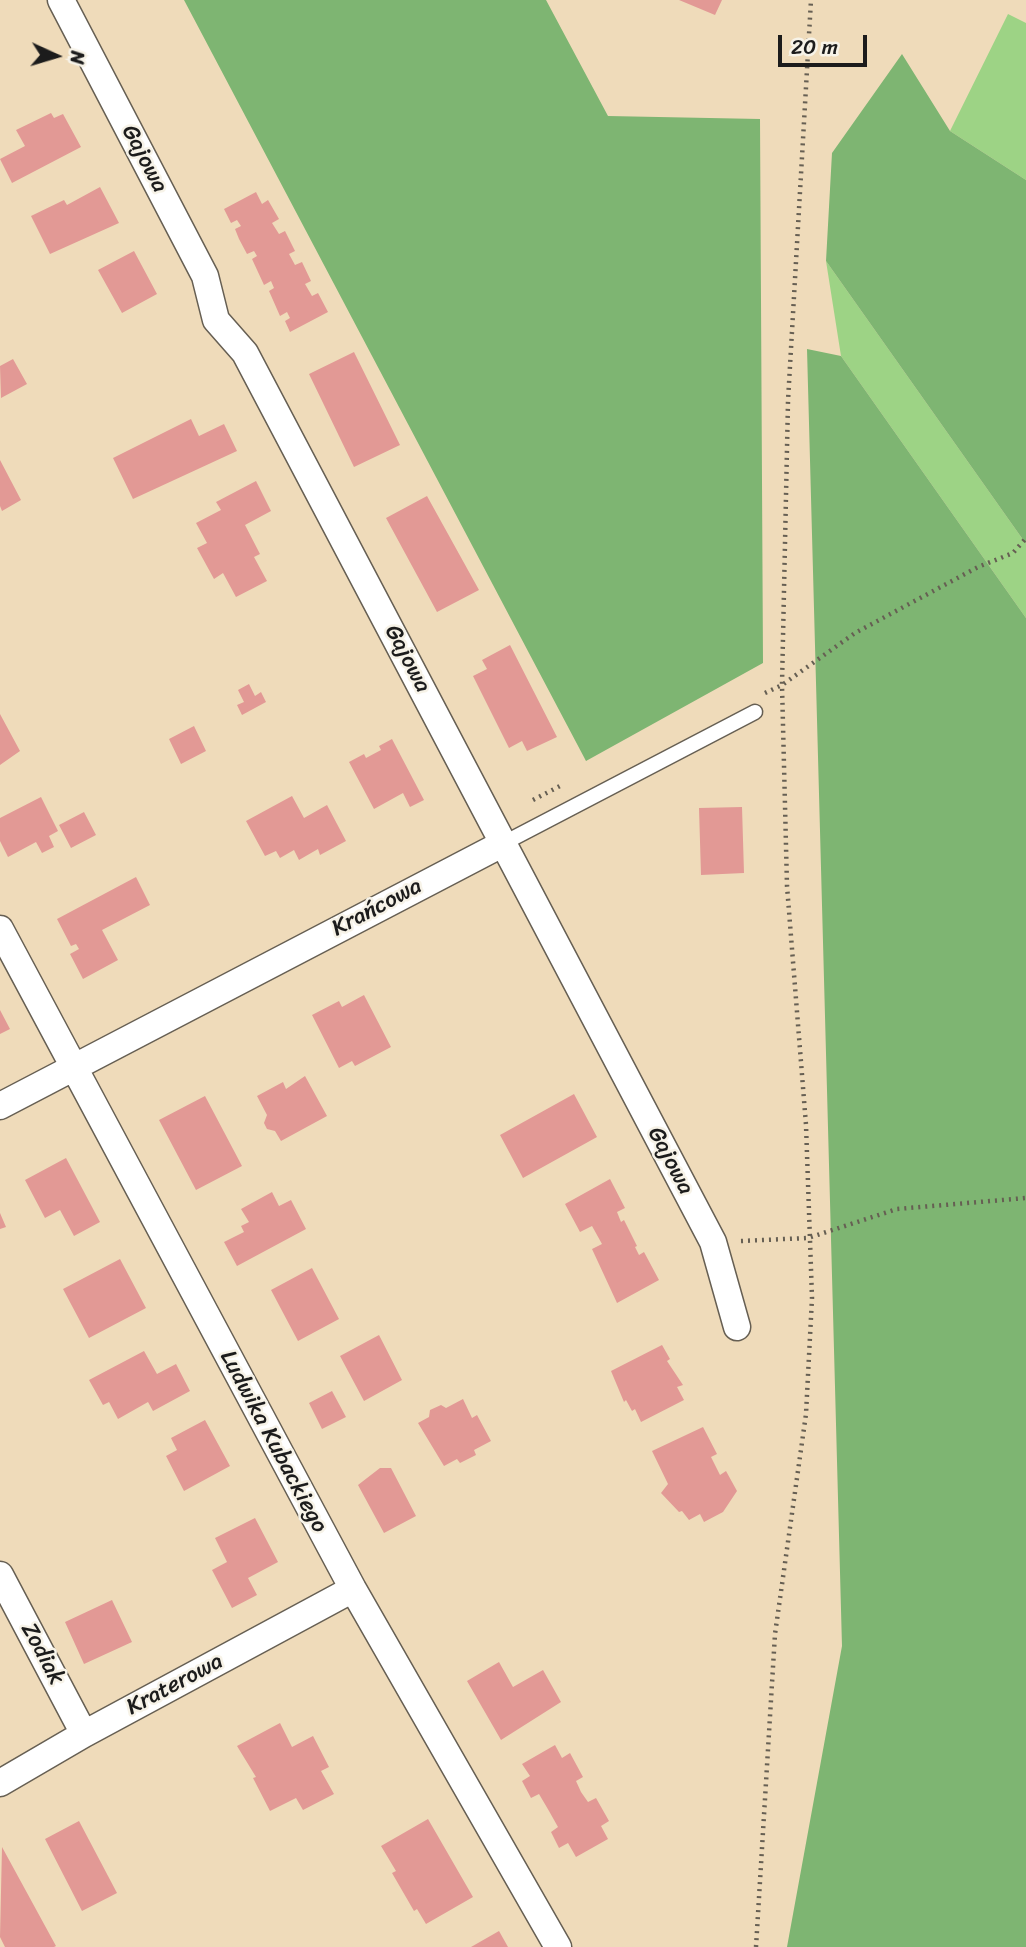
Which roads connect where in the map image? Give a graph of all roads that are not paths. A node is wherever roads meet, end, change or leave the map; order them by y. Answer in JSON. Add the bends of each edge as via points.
{"nodes":[{"id":1,"x":61,"y":0,"type":"edge"},
{"id":2,"x":755,"y":712,"type":"dead end"},
{"id":3,"x":504,"y":843,"type":"junction"},
{"id":4,"x":0,"y":929,"type":"edge"},
{"id":5,"x":74,"y":1068,"type":"junction"},
{"id":6,"x":0,"y":1105,"type":"edge"},
{"id":7,"x":737,"y":1327,"type":"dead end"},
{"id":8,"x":0,"y":1575,"type":"edge"},
{"id":9,"x":353,"y":1589,"type":"junction"},
{"id":10,"x":84,"y":1734,"type":"junction"},
{"id":11,"x":0,"y":1783,"type":"edge"},
{"id":12,"x":558,"y":1947,"type":"edge"}],
"edges":[{"from":1,"to":3,"type":"street","name":"Gajowa","via":[[205,276],[216,320],[245,353]]},
{"from":2,"to":3,"type":"lane","name":"Krańcowa"},
{"from":3,"to":5,"type":"street","name":"Krańcowa"},
{"from":3,"to":7,"type":"street","name":"Gajowa","via":[[713,1242]]},
{"from":4,"to":5,"type":"street","name":"Ludwika Kubackiego"},
{"from":5,"to":6,"type":"street","name":"Krańcowa"},
{"from":5,"to":9,"type":"street","name":"Ludwika Kubackiego"},
{"from":8,"to":10,"type":"street","name":"Zodiak"},
{"from":9,"to":10,"type":"street","name":"Kraterowa"},
{"from":9,"to":12,"type":"street","name":"Ludwika Kubackiego"},
{"from":10,"to":11,"type":"street","name":"Kraterowa"}]}
